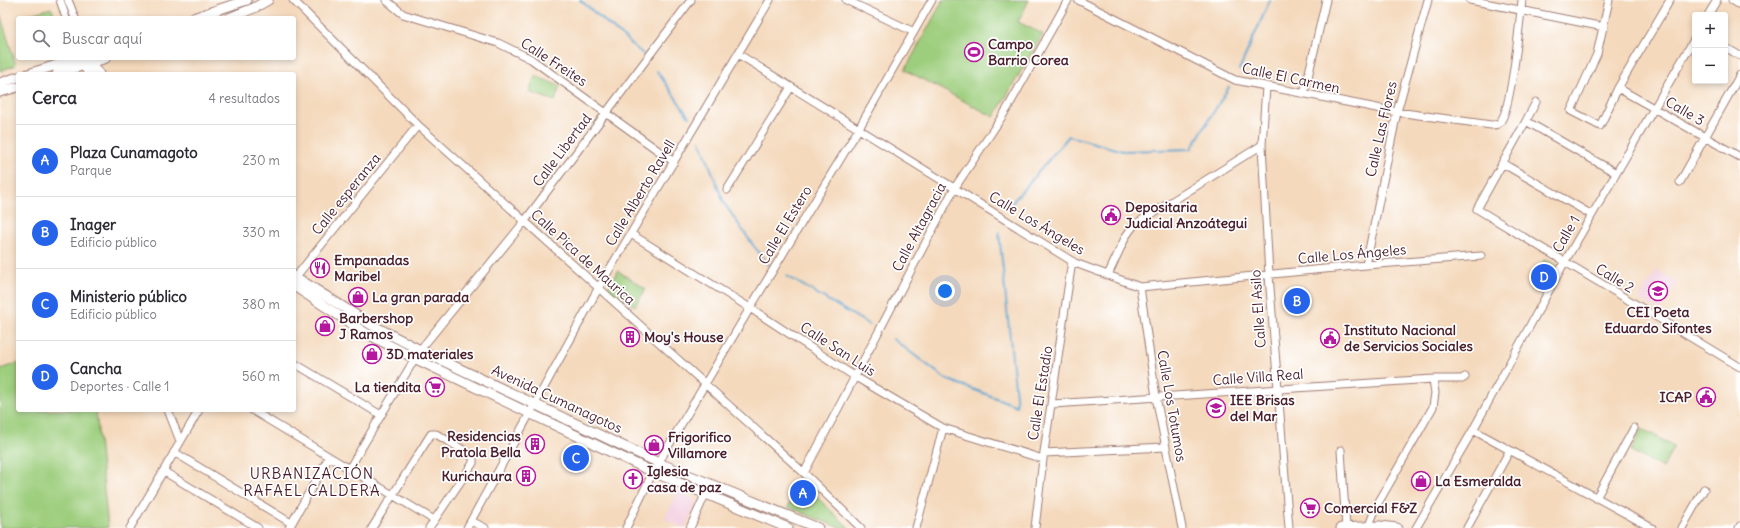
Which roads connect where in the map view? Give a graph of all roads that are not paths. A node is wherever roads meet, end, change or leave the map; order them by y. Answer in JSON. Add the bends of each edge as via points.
{"nodes":[{"id":1,"x":60,"y":0,"type":"edge"},
{"id":2,"x":68,"y":0,"type":"edge"},
{"id":3,"x":247,"y":0,"type":"edge"},
{"id":4,"x":268,"y":0,"type":"edge"},
{"id":5,"x":293,"y":0,"type":"edge"},
{"id":6,"x":386,"y":0,"type":"edge"},
{"id":7,"x":691,"y":0,"type":"edge"},
{"id":8,"x":770,"y":0,"type":"edge"},
{"id":9,"x":846,"y":0,"type":"edge"},
{"id":10,"x":932,"y":0,"type":"edge"},
{"id":11,"x":1068,"y":0,"type":"edge"},
{"id":12,"x":1078,"y":0,"type":"edge"},
{"id":13,"x":1326,"y":0,"type":"edge"},
{"id":14,"x":1428,"y":0,"type":"edge"},
{"id":15,"x":1470,"y":0,"type":"edge"},
{"id":16,"x":1522,"y":0,"type":"edge"},
{"id":17,"x":1608,"y":0,"type":"edge"},
{"id":18,"x":1670,"y":0,"type":"edge"},
{"id":19,"x":1717,"y":0,"type":"edge"},
{"id":20,"x":1732,"y":0,"type":"edge"},
{"id":21,"x":1740,"y":5,"type":"edge"},
{"id":22,"x":1521,"y":10,"type":"junction"},
{"id":23,"x":1710,"y":12,"type":"edge"},
{"id":24,"x":65,"y":16,"type":"edge"},
{"id":25,"x":73,"y":16,"type":"edge"},
{"id":26,"x":199,"y":16,"type":"edge"},
{"id":27,"x":234,"y":16,"type":"edge"},
{"id":28,"x":1604,"y":26,"type":"junction"},
{"id":29,"x":914,"y":32,"type":"junction"},
{"id":30,"x":1692,"y":43,"type":"edge"},
{"id":31,"x":1727,"y":48,"type":"edge"},
{"id":32,"x":738,"y":54,"type":"junction"},
{"id":33,"x":1740,"y":56,"type":"edge"},
{"id":34,"x":85,"y":60,"type":"edge"},
{"id":35,"x":36,"y":72,"type":"edge"},
{"id":36,"x":61,"y":72,"type":"edge"},
{"id":37,"x":88,"y":72,"type":"edge"},
{"id":38,"x":97,"y":72,"type":"edge"},
{"id":39,"x":1740,"y":75,"type":"edge"},
{"id":40,"x":16,"y":78,"type":"edge"},
{"id":41,"x":0,"y":83,"type":"edge"},
{"id":42,"x":16,"y":87,"type":"edge"},
{"id":43,"x":1266,"y":87,"type":"junction"},
{"id":44,"x":791,"y":88,"type":"junction"},
{"id":45,"x":1618,"y":88,"type":"junction"},
{"id":46,"x":0,"y":92,"type":"edge"},
{"id":47,"x":1304,"y":94,"type":"junction"},
{"id":48,"x":1536,"y":102,"type":"dead end"},
{"id":49,"x":1654,"y":108,"type":"junction"},
{"id":50,"x":1397,"y":112,"type":"junction"},
{"id":51,"x":606,"y":113,"type":"junction"},
{"id":52,"x":1526,"y":121,"type":"junction"},
{"id":53,"x":418,"y":125,"type":"junction"},
{"id":54,"x":858,"y":130,"type":"junction"},
{"id":55,"x":1704,"y":137,"type":"junction"},
{"id":56,"x":1262,"y":145,"type":"junction"},
{"id":57,"x":1740,"y":157,"type":"edge"},
{"id":58,"x":674,"y":162,"type":"junction"},
{"id":59,"x":1502,"y":163,"type":"junction"},
{"id":60,"x":1616,"y":173,"type":"junction"},
{"id":61,"x":1680,"y":182,"type":"dead end"},
{"id":62,"x":954,"y":189,"type":"junction"},
{"id":63,"x":727,"y":190,"type":"dead end"},
{"id":64,"x":1592,"y":215,"type":"junction"},
{"id":65,"x":524,"y":222,"type":"junction"},
{"id":66,"x":631,"y":234,"type":"junction"},
{"id":67,"x":1481,"y":256,"type":"dead end"},
{"id":68,"x":1072,"y":261,"type":"junction"},
{"id":69,"x":1564,"y":263,"type":"junction"},
{"id":70,"x":1366,"y":265,"type":"junction"},
{"id":71,"x":1269,"y":274,"type":"junction"},
{"id":72,"x":1108,"y":275,"type":"junction"},
{"id":73,"x":296,"y":278,"type":"edge"},
{"id":74,"x":296,"y":281,"type":"edge"},
{"id":75,"x":296,"y":281,"type":"edge"},
{"id":76,"x":599,"y":287,"type":"junction"},
{"id":77,"x":1140,"y":287,"type":"junction"},
{"id":78,"x":750,"y":308,"type":"junction"},
{"id":79,"x":420,"y":350,"type":"junction"},
{"id":80,"x":414,"y":358,"type":"junction"},
{"id":81,"x":296,"y":364,"type":"edge"},
{"id":82,"x":1740,"y":366,"type":"edge"},
{"id":83,"x":854,"y":376,"type":"junction"},
{"id":84,"x":1465,"y":377,"type":"dead end"},
{"id":85,"x":1433,"y":379,"type":"junction"},
{"id":86,"x":706,"y":384,"type":"junction"},
{"id":87,"x":1277,"y":389,"type":"junction"},
{"id":88,"x":1156,"y":397,"type":"junction"},
{"id":89,"x":535,"y":404,"type":"junction"},
{"id":90,"x":1052,"y":404,"type":"junction"},
{"id":91,"x":169,"y":412,"type":"edge"},
{"id":92,"x":198,"y":412,"type":"edge"},
{"id":93,"x":255,"y":412,"type":"edge"},
{"id":94,"x":529,"y":413,"type":"junction"},
{"id":95,"x":381,"y":415,"type":"junction"},
{"id":96,"x":943,"y":428,"type":"junction"},
{"id":97,"x":1634,"y":428,"type":"dead end"},
{"id":98,"x":1473,"y":430,"type":"junction"},
{"id":99,"x":180,"y":441,"type":"junction"},
{"id":100,"x":1165,"y":447,"type":"junction"},
{"id":101,"x":1341,"y":450,"type":"dead end"},
{"id":102,"x":1510,"y":450,"type":"junction"},
{"id":103,"x":174,"y":452,"type":"junction"},
{"id":104,"x":1044,"y":456,"type":"junction"},
{"id":105,"x":330,"y":457,"type":"junction"},
{"id":106,"x":659,"y":462,"type":"junction"},
{"id":107,"x":349,"y":469,"type":"junction"},
{"id":108,"x":163,"y":471,"type":"junction"},
{"id":109,"x":653,"y":472,"type":"junction"},
{"id":110,"x":804,"y":472,"type":"junction"},
{"id":111,"x":1704,"y":489,"type":"dead end"},
{"id":112,"x":392,"y":495,"type":"junction"},
{"id":113,"x":705,"y":495,"type":"junction"},
{"id":114,"x":1596,"y":498,"type":"junction"},
{"id":115,"x":434,"y":520,"type":"junction"},
{"id":116,"x":469,"y":525,"type":"edge"},
{"id":117,"x":290,"y":526,"type":"edge"},
{"id":118,"x":1368,"y":527,"type":"edge"},
{"id":119,"x":130,"y":528,"type":"edge"},
{"id":120,"x":258,"y":528,"type":"edge"},
{"id":121,"x":372,"y":528,"type":"edge"},
{"id":122,"x":429,"y":528,"type":"edge"},
{"id":123,"x":485,"y":528,"type":"edge"},
{"id":124,"x":626,"y":528,"type":"edge"},
{"id":125,"x":690,"y":528,"type":"edge"},
{"id":126,"x":788,"y":528,"type":"edge"},
{"id":127,"x":818,"y":528,"type":"edge"},
{"id":128,"x":861,"y":528,"type":"edge"},
{"id":129,"x":916,"y":528,"type":"edge"},
{"id":130,"x":1035,"y":528,"type":"edge"},
{"id":131,"x":1182,"y":528,"type":"edge"},
{"id":132,"x":1289,"y":528,"type":"edge"},
{"id":133,"x":1341,"y":528,"type":"edge"},
{"id":134,"x":1346,"y":528,"type":"edge"},
{"id":135,"x":1397,"y":528,"type":"edge"},
{"id":136,"x":1416,"y":528,"type":"edge"},
{"id":137,"x":1467,"y":528,"type":"edge"},
{"id":138,"x":1652,"y":528,"type":"edge"},
{"id":139,"x":1682,"y":528,"type":"edge"}],
"edges":[{"from":1,"to":24,"type":"street"},
{"from":2,"to":25,"type":"street"},
{"from":3,"to":26,"type":"street"},
{"from":4,"to":27,"type":"street"},
{"from":5,"to":53,"type":"street","name":"Calle Pica de Maurica"},
{"from":6,"to":51,"type":"street","name":"Calle Freites","via":[[403,14],[498,42],[531,59]]},
{"from":7,"to":51,"type":"street","name":"Calle Libertad"},
{"from":8,"to":32,"type":"street","name":"Calle Alberto Ravell"},
{"from":9,"to":29,"type":"street"},
{"from":10,"to":29,"type":"street","name":"Calle El Estero"},
{"from":11,"to":62,"type":"street","name":"Calle Altagracia","via":[[1007,108]]},
{"from":12,"to":43,"type":"street","name":"Calle El Carmen","via":[[1234,80]]},
{"from":13,"to":47,"type":"street"},
{"from":14,"to":50,"type":"street","name":"Calle Las Flores"},
{"from":15,"to":22,"type":"street"},
{"from":16,"to":22,"type":"street"},
{"from":17,"to":28,"type":"street"},
{"from":18,"to":45,"type":"street"},
{"from":19,"to":23,"type":"street"},
{"from":20,"to":21,"type":"street"},
{"from":22,"to":28,"type":"street"},
{"from":22,"to":50,"type":"street","name":"Calle El Carmen","via":[[1508,104],[1501,122],[1491,125]]},
{"from":28,"to":45,"type":"street","via":[[1597,54],[1572,112],[1600,126]]},
{"from":29,"to":54,"type":"street","name":"Calle El Estero"},
{"from":30,"to":49,"type":"street","name":"Calle 1"},
{"from":31,"to":33,"type":"street"},
{"from":32,"to":44,"type":"street","name":"Calle Los Ángeles"},
{"from":32,"to":58,"type":"street","name":"Calle Alberto Ravell"},
{"from":34,"to":35,"type":"street"},
{"from":34,"to":36,"type":"street"},
{"from":34,"to":37,"type":"street"},
{"from":34,"to":38,"type":"street"},
{"from":39,"to":55,"type":"street"},
{"from":40,"to":41,"type":"street"},
{"from":42,"to":46,"type":"street"},
{"from":43,"to":47,"type":"street","name":"Calle El Carmen"},
{"from":43,"to":56,"type":"street","name":"Calle El Asilo"},
{"from":44,"to":54,"type":"street","name":"Calle Los Ángeles"},
{"from":44,"to":63,"type":"street"},
{"from":45,"to":49,"type":"street","name":"Calle 3"},
{"from":47,"to":50,"type":"street","name":"Calle El Carmen"},
{"from":48,"to":52,"type":"street"},
{"from":49,"to":55,"type":"street","name":"Calle 3"},
{"from":49,"to":60,"type":"street","name":"Calle 1"},
{"from":50,"to":70,"type":"street","name":"Calle Las Flores"},
{"from":51,"to":58,"type":"street","name":"Calle Freites"},
{"from":51,"to":65,"type":"street","name":"Calle Libertad"},
{"from":52,"to":59,"type":"street"},
{"from":52,"to":60,"type":"street"},
{"from":53,"to":65,"type":"street","name":"Calle Pica de Maurica"},
{"from":53,"to":73,"type":"street","name":"Calle esperanza"},
{"from":54,"to":62,"type":"street","name":"Calle Los Ángeles"},
{"from":54,"to":78,"type":"street","name":"Calle El Estero"},
{"from":55,"to":57,"type":"street","name":"Calle 3"},
{"from":55,"to":61,"type":"street"},
{"from":56,"to":71,"type":"street","name":"Calle El Asilo"},
{"from":56,"to":72,"type":"street","via":[[1134,225],[1126,236]]},
{"from":58,"to":66,"type":"street","name":"Calle Alberto Ravell"},
{"from":59,"to":64,"type":"street"},
{"from":59,"to":69,"type":"street","name":"Calle 2","via":[[1477,208],[1478,211]]},
{"from":60,"to":64,"type":"street","name":"Calle 1"},
{"from":62,"to":68,"type":"street","name":"Calle Los Ángeles"},
{"from":62,"to":83,"type":"street","name":"Calle Altagracia"},
{"from":64,"to":69,"type":"street","name":"Calle 1"},
{"from":65,"to":76,"type":"street","name":"Calle Pica de Maurica"},
{"from":65,"to":79,"type":"street","name":"Calle Libertad"},
{"from":66,"to":76,"type":"street","name":"Calle Alberto Ravell"},
{"from":66,"to":78,"type":"street","name":"Calle San Luis"},
{"from":67,"to":70,"type":"street","name":"Calle Los Ángeles"},
{"from":68,"to":72,"type":"street","name":"Calle Los Ángeles"},
{"from":68,"to":90,"type":"street","name":"Calle El Estadio"},
{"from":69,"to":82,"type":"street","name":"Calle 2"},
{"from":69,"to":98,"type":"street","name":"Calle 1"},
{"from":70,"to":71,"type":"street","name":"Calle Los Ángeles"},
{"from":71,"to":77,"type":"street","name":"Calle Los Ángeles"},
{"from":71,"to":87,"type":"street","name":"Calle El Asilo"},
{"from":72,"to":77,"type":"street","name":"Calle Los Ángeles"},
{"from":74,"to":79,"type":"street","name":"Avenida Cumanagotos"},
{"from":75,"to":80,"type":"street","name":"Avenida Cumanagotos","via":[[364,332]]},
{"from":76,"to":86,"type":"street","name":"Calle Pica de Maurica"},
{"from":76,"to":89,"type":"street","name":"Calle Alberto Ravell"},
{"from":77,"to":88,"type":"street","name":"Calle Los Totumos"},
{"from":78,"to":83,"type":"street","name":"Calle San Luis"},
{"from":78,"to":86,"type":"street","name":"Calle El Estero"},
{"from":79,"to":80,"type":"street","name":"Calle Libertad"},
{"from":79,"to":89,"type":"street","name":"Avenida Cumanagotos"},
{"from":80,"to":94,"type":"street","name":"Avenida Cumanagotos"},
{"from":80,"to":95,"type":"street","name":"Calle Libertad"},
{"from":81,"to":95,"type":"street"},
{"from":83,"to":96,"type":"street","name":"Calle San Luis"},
{"from":83,"to":110,"type":"street","name":"Calle Altagracia"},
{"from":84,"to":85,"type":"street","name":"Calle Villa Real"},
{"from":85,"to":87,"type":"street","name":"Calle Villa Real"},
{"from":85,"to":118,"type":"street","via":[[1433,407],[1377,505]]},
{"from":86,"to":106,"type":"street","name":"Calle El Estero"},
{"from":86,"to":110,"type":"street","name":"Calle Pica de Maurica"},
{"from":87,"to":88,"type":"street","name":"Calle Villa Real"},
{"from":87,"to":132,"type":"street","name":"Calle El Asilo"},
{"from":88,"to":90,"type":"street","name":"Calle Villa Real"},
{"from":88,"to":100,"type":"street","name":"Calle Los Totumos"},
{"from":89,"to":94,"type":"street","name":"Calle Alberto Ravell"},
{"from":89,"to":106,"type":"street","name":"Avenida Cumanagotos"},
{"from":90,"to":104,"type":"street","name":"Calle El Estadio"},
{"from":91,"to":99,"type":"street"},
{"from":92,"to":99,"type":"street"},
{"from":93,"to":105,"type":"street"},
{"from":94,"to":109,"type":"street","name":"Avenida Cumanagotos"},
{"from":94,"to":116,"type":"street","name":"Calle Alberto Ravell"},
{"from":95,"to":107,"type":"street","name":"Calle Libertad"},
{"from":96,"to":104,"type":"street","name":"Calle San Luis"},
{"from":96,"to":129,"type":"street"},
{"from":97,"to":114,"type":"street"},
{"from":98,"to":102,"type":"street"},
{"from":98,"to":136,"type":"street","name":"Calle 1"},
{"from":99,"to":103,"type":"street"},
{"from":100,"to":104,"type":"street","name":"Calle San Luis"},
{"from":100,"to":131,"type":"street","name":"Calle Los Totumos"},
{"from":101,"to":134,"type":"street"},
{"from":102,"to":114,"type":"street"},
{"from":102,"to":137,"type":"street"},
{"from":103,"to":108,"type":"street"},
{"from":103,"to":117,"type":"street"},
{"from":104,"to":130,"type":"street","name":"Calle El Estadio"},
{"from":105,"to":107,"type":"street"},
{"from":105,"to":117,"type":"street"},
{"from":106,"to":109,"type":"street","name":"Calle El Estero"},
{"from":106,"to":127,"type":"street","name":"Avenida Cumanagotos"},
{"from":107,"to":112,"type":"street"},
{"from":108,"to":119,"type":"street"},
{"from":108,"to":120,"type":"street"},
{"from":109,"to":113,"type":"street","name":"Avenida Cumanagotos"},
{"from":109,"to":124,"type":"street","name":"Calle El Estero"},
{"from":110,"to":128,"type":"street","name":"Calle Pica de Maurica"},
{"from":111,"to":139,"type":"street"},
{"from":112,"to":115,"type":"street"},
{"from":112,"to":115,"type":"street","via":[[431,434],[436,434],[470,454],[473,463]]},
{"from":112,"to":121,"type":"street"},
{"from":113,"to":125,"type":"street"},
{"from":113,"to":126,"type":"street","name":"Avenida Cumanagotos"},
{"from":114,"to":138,"type":"street"},
{"from":115,"to":122,"type":"street"},
{"from":116,"to":123,"type":"street"},
{"from":118,"to":134,"type":"street"},
{"from":118,"to":135,"type":"street"},
{"from":133,"to":134,"type":"street"}]}
